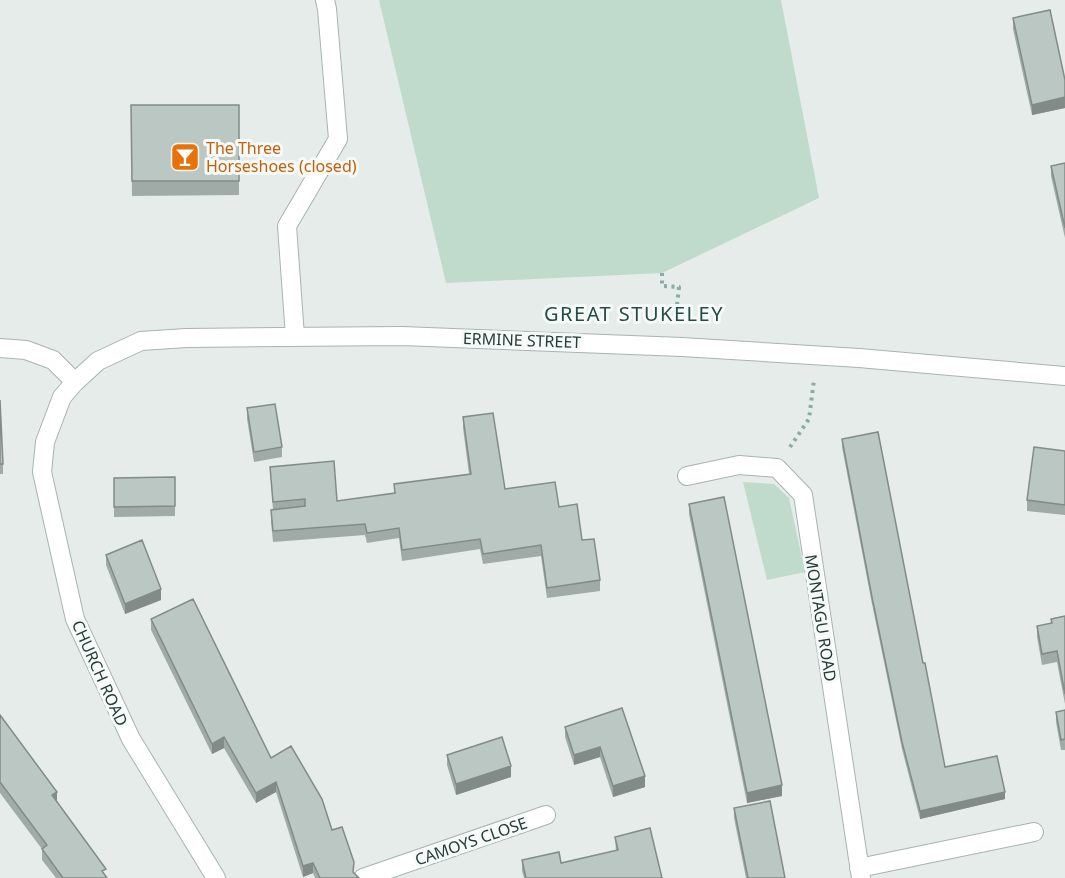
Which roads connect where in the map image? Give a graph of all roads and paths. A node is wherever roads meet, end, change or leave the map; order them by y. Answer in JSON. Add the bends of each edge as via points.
{"nodes":[{"id":1,"x":325,"y":0,"type":"edge"},
{"id":2,"x":662,"y":273,"type":"dead end"},
{"id":3,"x":675,"y":324,"type":"dead end"},
{"id":4,"x":295,"y":336,"type":"junction"},
{"id":5,"x":0,"y":348,"type":"edge"},
{"id":6,"x":1065,"y":376,"type":"edge"},
{"id":7,"x":814,"y":380,"type":"dead end"},
{"id":8,"x":75,"y":382,"type":"junction"},
{"id":9,"x":777,"y":468,"type":"junction"},
{"id":10,"x":687,"y":476,"type":"dead end"},
{"id":11,"x":546,"y":815,"type":"dead end"},
{"id":12,"x":1034,"y":832,"type":"dead end"},
{"id":13,"x":860,"y":873,"type":"edge"},
{"id":14,"x":216,"y":878,"type":"edge"},
{"id":15,"x":363,"y":878,"type":"edge"}],
"edges":[{"from":1,"to":4,"type":"street","via":[[338,139],[287,226]]},
{"from":2,"to":3,"type":"path","via":[[662,286],[679,287]]},
{"from":4,"to":6,"type":"street","name":"ERMINE STREET","via":[[682,346]]},
{"from":4,"to":8,"type":"street","name":"ERMINE STREET","via":[[141,341],[98,361]]},
{"from":5,"to":8,"type":"street","via":[[26,350],[52,360]]},
{"from":7,"to":9,"type":"path","via":[[809,419]]},
{"from":8,"to":14,"type":"street","name":"CHURCH ROAD","via":[[62,397],[53,418],[45,442],[42,472],[75,619],[130,739]]},
{"from":9,"to":10,"type":"street","via":[[739,465]]},
{"from":9,"to":13,"type":"street","name":"MONTAGU ROAD","via":[[803,495]]},
{"from":11,"to":15,"type":"street","name":"CAMOYS CLOSE"},
{"from":12,"to":13,"type":"street","name":"MONTAGU ROAD"}]}
